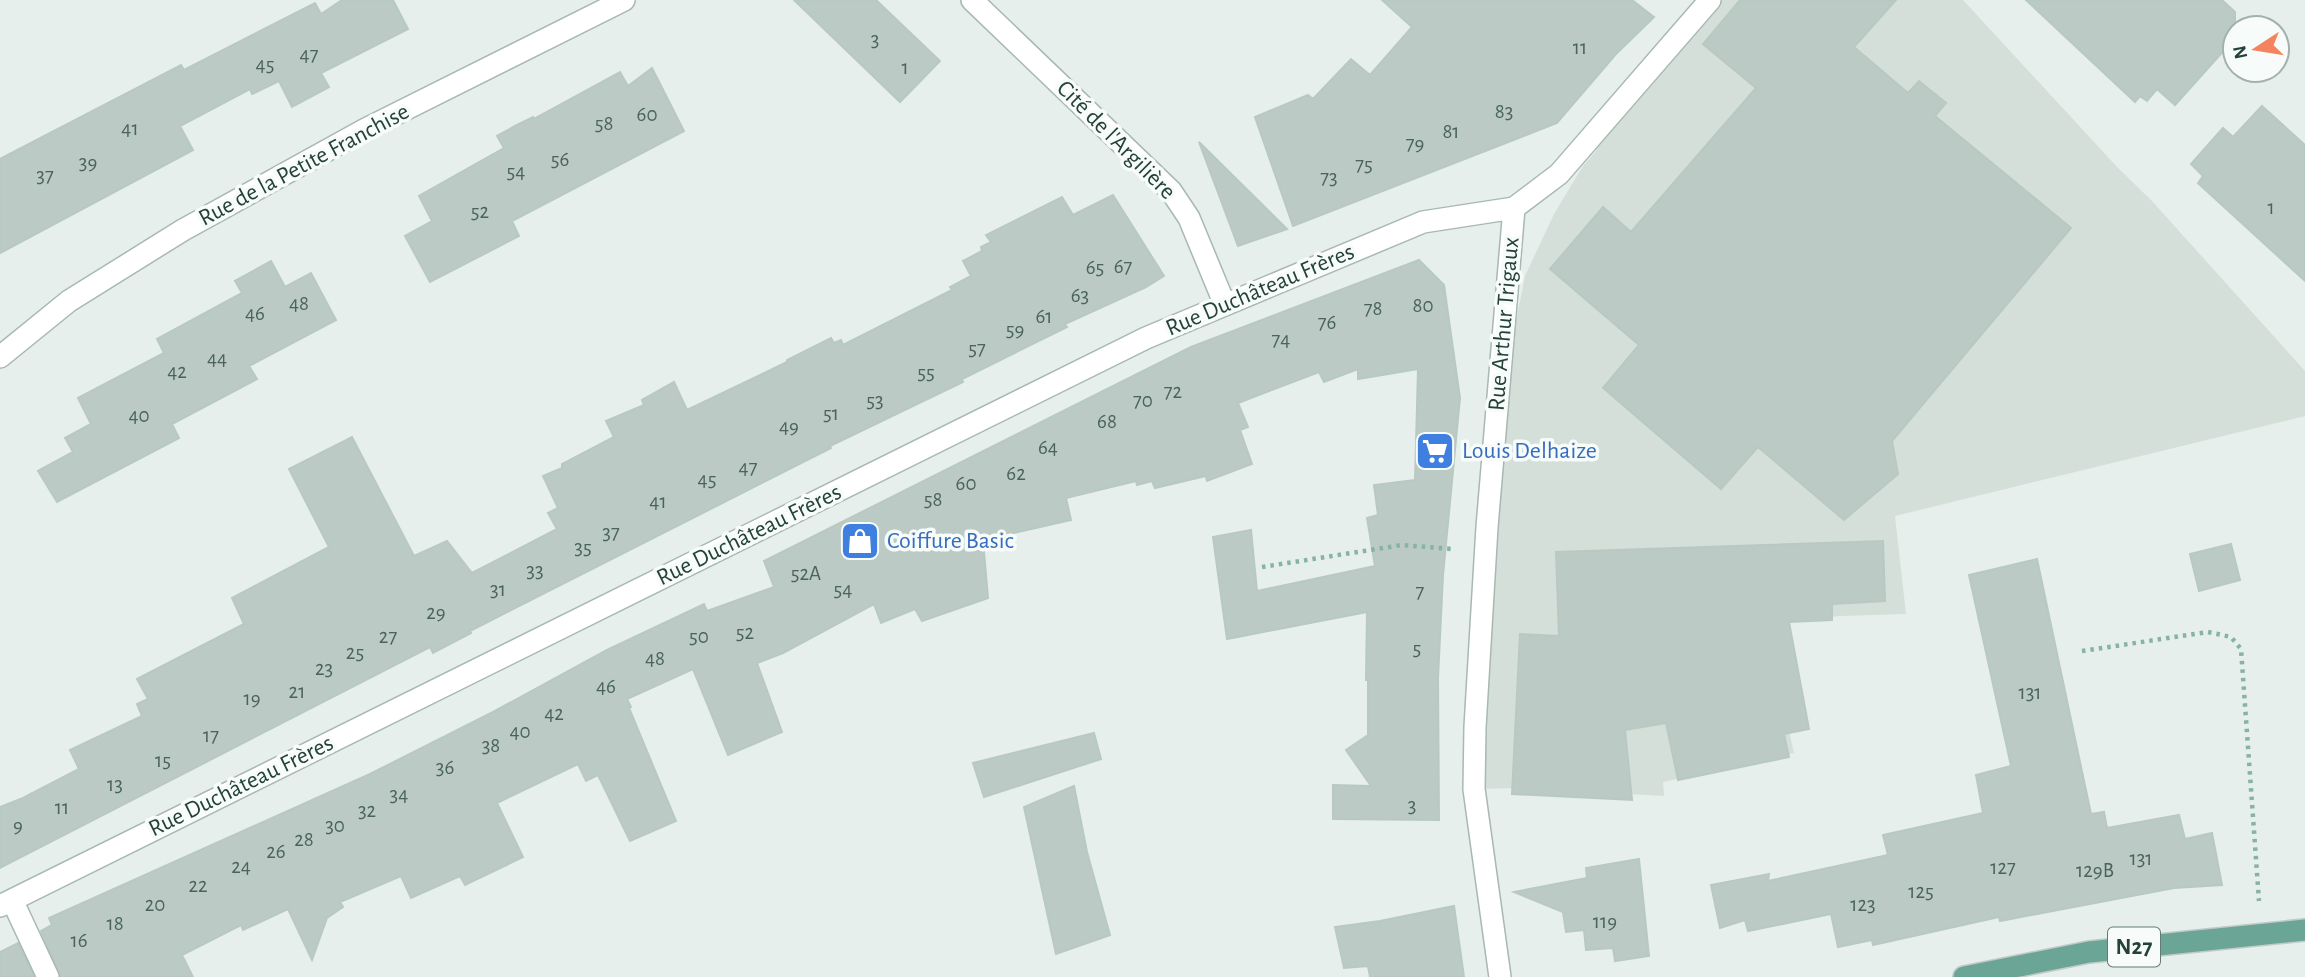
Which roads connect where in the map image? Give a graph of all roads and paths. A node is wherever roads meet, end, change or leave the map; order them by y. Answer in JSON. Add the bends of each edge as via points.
{"nodes":[{"id":1,"x":624,"y":0,"type":"edge"},
{"id":2,"x":972,"y":0,"type":"edge"},
{"id":3,"x":1710,"y":0,"type":"edge"},
{"id":4,"x":1514,"y":208,"type":"junction"},
{"id":5,"x":1225,"y":305,"type":"junction"},
{"id":6,"x":0,"y":357,"type":"edge"},
{"id":7,"x":1486,"y":551,"type":"junction"},
{"id":8,"x":1262,"y":567,"type":"dead end"},
{"id":9,"x":2082,"y":651,"type":"dead end"},
{"id":10,"x":6,"y":903,"type":"edge"},
{"id":11,"x":2305,"y":930,"type":"edge"},
{"id":12,"x":2261,"y":934,"type":"junction"},
{"id":13,"x":48,"y":977,"type":"edge"},
{"id":14,"x":1500,"y":977,"type":"edge"},
{"id":15,"x":1964,"y":977,"type":"edge"}],
"edges":[{"from":1,"to":6,"type":"street","name":"Rue de la Petite Franchise","via":[[364,130],[183,230],[69,301]]},
{"from":2,"to":5,"type":"street","name":"Cité de l'Argilière","via":[[1171,191],[1189,218]]},
{"from":3,"to":4,"type":"street","name":"Rue Arthur Trigaux","via":[[1559,174]]},
{"from":4,"to":5,"type":"street","name":"Rue Duchâteau Frères","via":[[1423,222]]},
{"from":4,"to":7,"type":"street","name":"Rue Arthur Trigaux"},
{"from":5,"to":10,"type":"street","name":"Rue Duchâteau Frères","via":[[1133,344]]},
{"from":7,"to":8,"type":"path","via":[[1402,545]]},
{"from":7,"to":14,"type":"street","name":"Rue Arthur Trigaux","via":[[1474,789]]},
{"from":9,"to":12,"type":"path","via":[[2208,632],[2231,637],[2241,649]]},
{"from":10,"to":13,"type":"street"},
{"from":11,"to":12,"type":"main road","number":"N27"},
{"from":12,"to":15,"type":"main road","number":"N27","via":[[2088,952]]}]}
